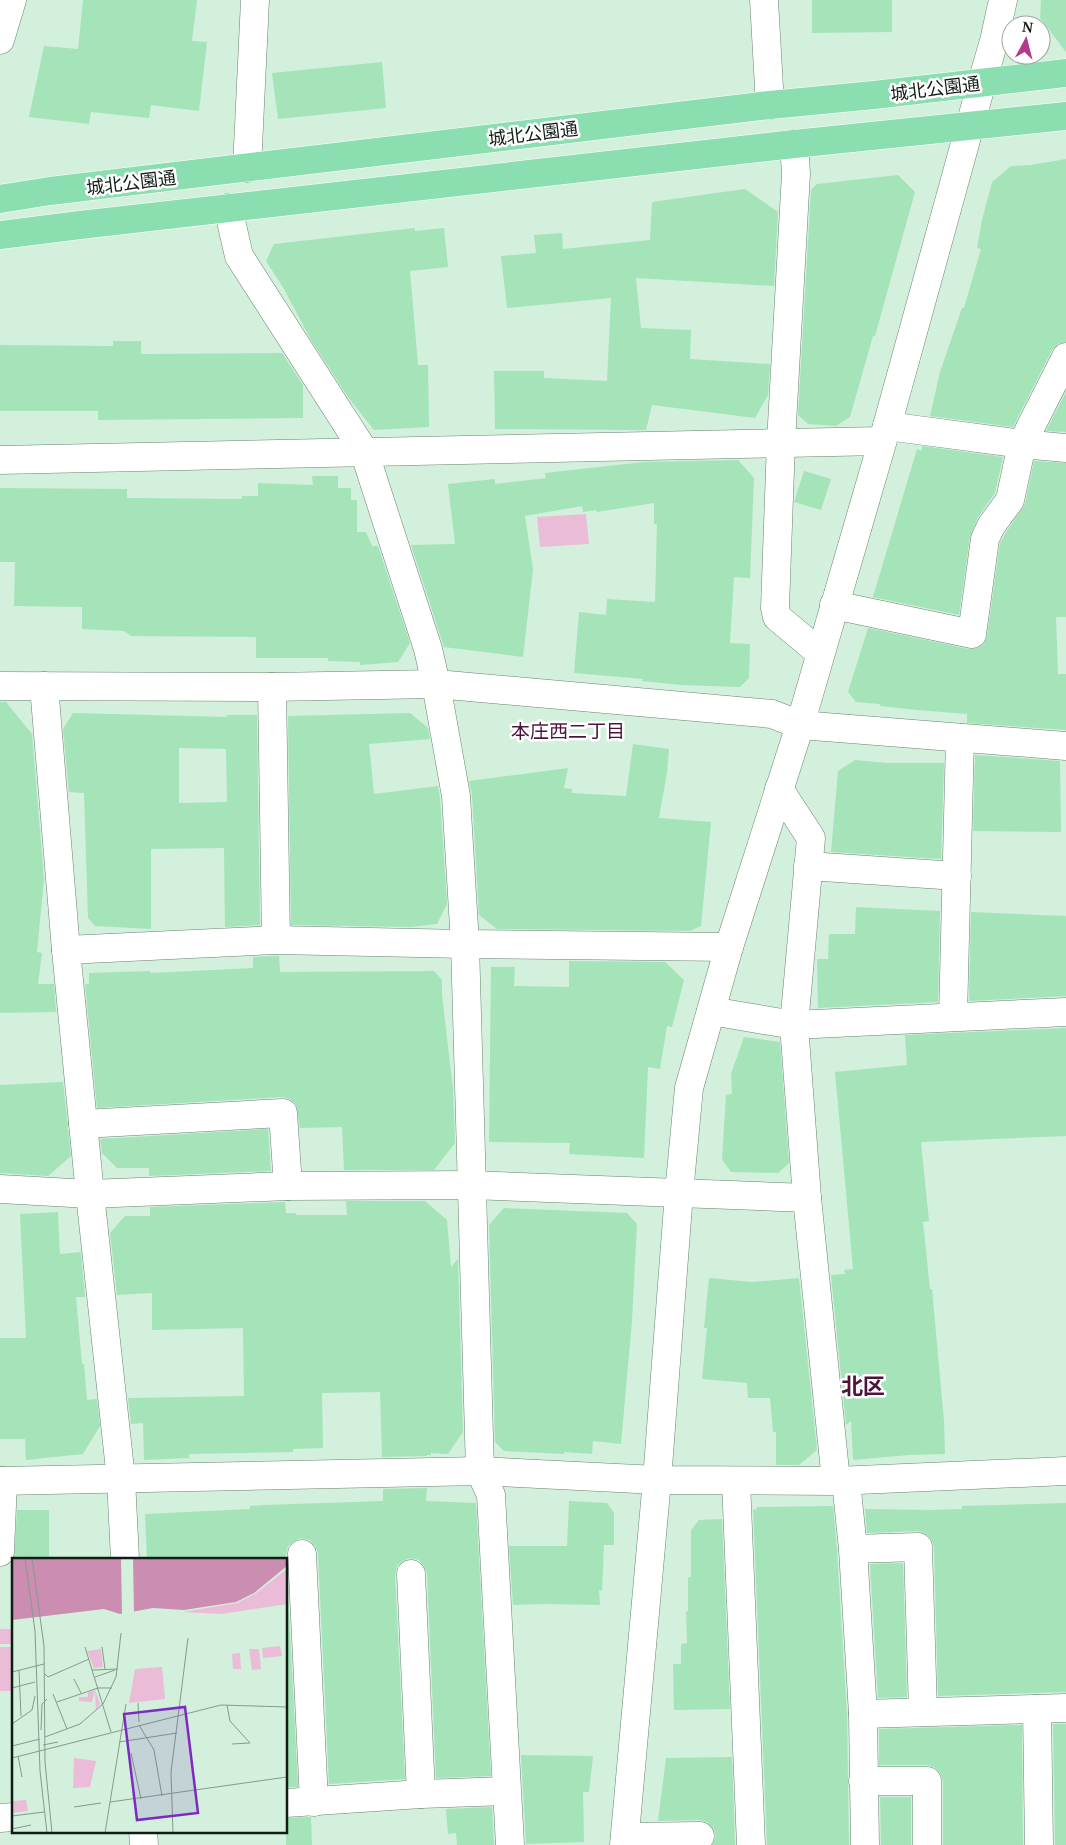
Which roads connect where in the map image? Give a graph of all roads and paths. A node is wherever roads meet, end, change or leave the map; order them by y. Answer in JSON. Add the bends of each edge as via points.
{"nodes":[{"id":1,"x":12,"y":0,"type":"edge"},
{"id":2,"x":255,"y":0,"type":"edge"},
{"id":3,"x":764,"y":0,"type":"edge"},
{"id":4,"x":1003,"y":0,"type":"edge"},
{"id":5,"x":0,"y":40,"type":"edge"},
{"id":6,"x":1066,"y":73,"type":"edge"},
{"id":7,"x":982,"y":82,"type":"junction"},
{"id":8,"x":770,"y":105,"type":"junction"},
{"id":9,"x":1066,"y":116,"type":"edge"},
{"id":10,"x":970,"y":126,"type":"junction"},
{"id":11,"x":794,"y":144,"type":"junction"},
{"id":12,"x":247,"y":168,"type":"junction"},
{"id":13,"x":0,"y":199,"type":"edge"},
{"id":14,"x":228,"y":208,"type":"junction"},
{"id":15,"x":0,"y":235,"type":"edge"},
{"id":16,"x":1066,"y":357,"type":"edge"},
{"id":17,"x":885,"y":434,"type":"junction"},
{"id":18,"x":780,"y":442,"type":"junction"},
{"id":19,"x":1022,"y":444,"type":"junction"},
{"id":20,"x":1066,"y":448,"type":"edge"},
{"id":21,"x":364,"y":451,"type":"junction"},
{"id":22,"x":0,"y":460,"type":"edge"},
{"id":23,"x":834,"y":604,"type":"junction"},
{"id":24,"x":820,"y":653,"type":"junction"},
{"id":25,"x":436,"y":684,"type":"junction"},
{"id":26,"x":0,"y":686,"type":"edge"},
{"id":27,"x":44,"y":686,"type":"junction"},
{"id":28,"x":272,"y":687,"type":"junction"},
{"id":29,"x":800,"y":725,"type":"junction"},
{"id":30,"x":960,"y":738,"type":"junction"},
{"id":31,"x":1066,"y":746,"type":"edge"},
{"id":32,"x":779,"y":789,"type":"junction"},
{"id":33,"x":808,"y":866,"type":"junction"},
{"id":34,"x":957,"y":876,"type":"junction"},
{"id":35,"x":276,"y":940,"type":"junction"},
{"id":36,"x":466,"y":944,"type":"junction"},
{"id":37,"x":729,"y":947,"type":"junction"},
{"id":38,"x":66,"y":950,"type":"junction"},
{"id":39,"x":711,"y":1011,"type":"junction"},
{"id":40,"x":1066,"y":1012,"type":"edge"},
{"id":41,"x":953,"y":1018,"type":"junction"},
{"id":42,"x":794,"y":1026,"type":"junction"},
{"id":43,"x":83,"y":1124,"type":"junction"},
{"id":44,"x":471,"y":1185,"type":"junction"},
{"id":45,"x":288,"y":1186,"type":"junction"},
{"id":46,"x":0,"y":1189,"type":"edge"},
{"id":47,"x":679,"y":1193,"type":"junction"},
{"id":48,"x":90,"y":1194,"type":"junction"},
{"id":49,"x":807,"y":1198,"type":"junction"},
{"id":50,"x":1066,"y":1471,"type":"edge"},
{"id":51,"x":480,"y":1472,"type":"junction"},
{"id":52,"x":121,"y":1479,"type":"junction"},
{"id":53,"x":1,"y":1480,"type":"edge"},
{"id":54,"x":657,"y":1480,"type":"junction"},
{"id":55,"x":736,"y":1481,"type":"junction"},
{"id":56,"x":841,"y":1481,"type":"junction"},
{"id":57,"x":853,"y":1549,"type":"junction"},
{"id":58,"x":0,"y":1552,"type":"edge"},
{"id":59,"x":302,"y":1554,"type":"dead end"},
{"id":60,"x":125,"y":1558,"type":"edge"},
{"id":61,"x":411,"y":1574,"type":"dead end"},
{"id":62,"x":1066,"y":1708,"type":"edge"},
{"id":63,"x":1037,"y":1709,"type":"junction"},
{"id":64,"x":923,"y":1712,"type":"junction"},
{"id":65,"x":863,"y":1714,"type":"junction"},
{"id":66,"x":863,"y":1781,"type":"junction"},
{"id":67,"x":506,"y":1791,"type":"junction"},
{"id":68,"x":421,"y":1794,"type":"junction"},
{"id":69,"x":314,"y":1802,"type":"junction"},
{"id":70,"x":288,"y":1803,"type":"edge"},
{"id":71,"x":143,"y":1832,"type":"edge"},
{"id":72,"x":700,"y":1836,"type":"dead end"},
{"id":73,"x":625,"y":1841,"type":"edge"},
{"id":74,"x":144,"y":1845,"type":"edge"},
{"id":75,"x":510,"y":1845,"type":"edge"},
{"id":76,"x":751,"y":1845,"type":"edge"},
{"id":77,"x":865,"y":1845,"type":"edge"},
{"id":78,"x":928,"y":1845,"type":"edge"},
{"id":79,"x":1039,"y":1845,"type":"edge"}],
"edges":[{"from":1,"to":5,"type":"street"},
{"from":2,"to":12,"type":"street"},
{"from":3,"to":8,"type":"street"},
{"from":4,"to":7,"type":"street"},
{"from":6,"to":7,"type":"main road","name":"城北公園通"},
{"from":7,"to":8,"type":"main road","name":"城北公園通"},
{"from":7,"to":10,"type":"street"},
{"from":8,"to":12,"type":"main road","name":"城北公園通"},
{"from":9,"to":10,"type":"main road","name":"城北公園通"},
{"from":10,"to":11,"type":"main road","name":"城北公園通"},
{"from":10,"to":17,"type":"street"},
{"from":11,"to":14,"type":"main road","name":"城北公園通"},
{"from":11,"to":18,"type":"street","via":[[796,173]]},
{"from":12,"to":13,"type":"main road","name":"城北公園通"},
{"from":14,"to":15,"type":"main road","name":"城北公園通"},
{"from":14,"to":21,"type":"street","via":[[239,256]]},
{"from":16,"to":19,"type":"street"},
{"from":17,"to":18,"type":"street"},
{"from":17,"to":19,"type":"street"},
{"from":17,"to":23,"type":"street"},
{"from":18,"to":21,"type":"street"},
{"from":18,"to":24,"type":"street","via":[[775,608],[777,617]]},
{"from":19,"to":20,"type":"street"},
{"from":19,"to":23,"type":"street","via":[[1010,500],[985,540],[972,634]]},
{"from":21,"to":22,"type":"street"},
{"from":21,"to":25,"type":"street","via":[[428,649]]},
{"from":23,"to":24,"type":"street"},
{"from":24,"to":29,"type":"street"},
{"from":25,"to":28,"type":"street"},
{"from":25,"to":29,"type":"street","via":[[772,714]]},
{"from":25,"to":36,"type":"street","via":[[456,796]]},
{"from":26,"to":27,"type":"street"},
{"from":27,"to":28,"type":"street"},
{"from":27,"to":38,"type":"street"},
{"from":28,"to":35,"type":"street"},
{"from":29,"to":30,"type":"street"},
{"from":29,"to":32,"type":"street"},
{"from":30,"to":31,"type":"street"},
{"from":30,"to":34,"type":"street"},
{"from":32,"to":33,"type":"street","via":[[810,838]]},
{"from":32,"to":37,"type":"street"},
{"from":33,"to":34,"type":"street"},
{"from":33,"to":42,"type":"street"},
{"from":34,"to":41,"type":"street"},
{"from":35,"to":36,"type":"street"},
{"from":35,"to":38,"type":"street"},
{"from":36,"to":37,"type":"street"},
{"from":36,"to":44,"type":"street"},
{"from":37,"to":39,"type":"street"},
{"from":38,"to":43,"type":"street"},
{"from":39,"to":42,"type":"street"},
{"from":39,"to":47,"type":"street","via":[[688,1088]]},
{"from":40,"to":41,"type":"street"},
{"from":41,"to":42,"type":"street"},
{"from":42,"to":49,"type":"street"},
{"from":43,"to":45,"type":"street","via":[[283,1113]]},
{"from":43,"to":48,"type":"street"},
{"from":44,"to":45,"type":"street"},
{"from":44,"to":47,"type":"street"},
{"from":44,"to":51,"type":"street"},
{"from":45,"to":48,"type":"street"},
{"from":46,"to":48,"type":"street"},
{"from":47,"to":49,"type":"street"},
{"from":47,"to":54,"type":"street"},
{"from":48,"to":52,"type":"street"},
{"from":49,"to":56,"type":"street"},
{"from":50,"to":56,"type":"street"},
{"from":51,"to":52,"type":"street"},
{"from":51,"to":54,"type":"street"},
{"from":51,"to":67,"type":"street","via":[[491,1494]]},
{"from":52,"to":53,"type":"street"},
{"from":52,"to":60,"type":"street"},
{"from":53,"to":58,"type":"street"},
{"from":54,"to":55,"type":"street"},
{"from":54,"to":73,"type":"street"},
{"from":55,"to":56,"type":"street"},
{"from":55,"to":76,"type":"street"},
{"from":56,"to":57,"type":"street"},
{"from":57,"to":64,"type":"street","via":[[918,1547]]},
{"from":57,"to":65,"type":"street"},
{"from":59,"to":69,"type":"street"},
{"from":61,"to":68,"type":"street"},
{"from":62,"to":63,"type":"street"},
{"from":63,"to":64,"type":"street"},
{"from":63,"to":79,"type":"street"},
{"from":64,"to":65,"type":"street"},
{"from":65,"to":66,"type":"street"},
{"from":66,"to":77,"type":"street"},
{"from":66,"to":78,"type":"street","via":[[928,1781]]},
{"from":67,"to":68,"type":"street"},
{"from":67,"to":75,"type":"street"},
{"from":68,"to":69,"type":"street"},
{"from":69,"to":70,"type":"street"},
{"from":71,"to":74,"type":"street"},
{"from":72,"to":73,"type":"street"}]}
